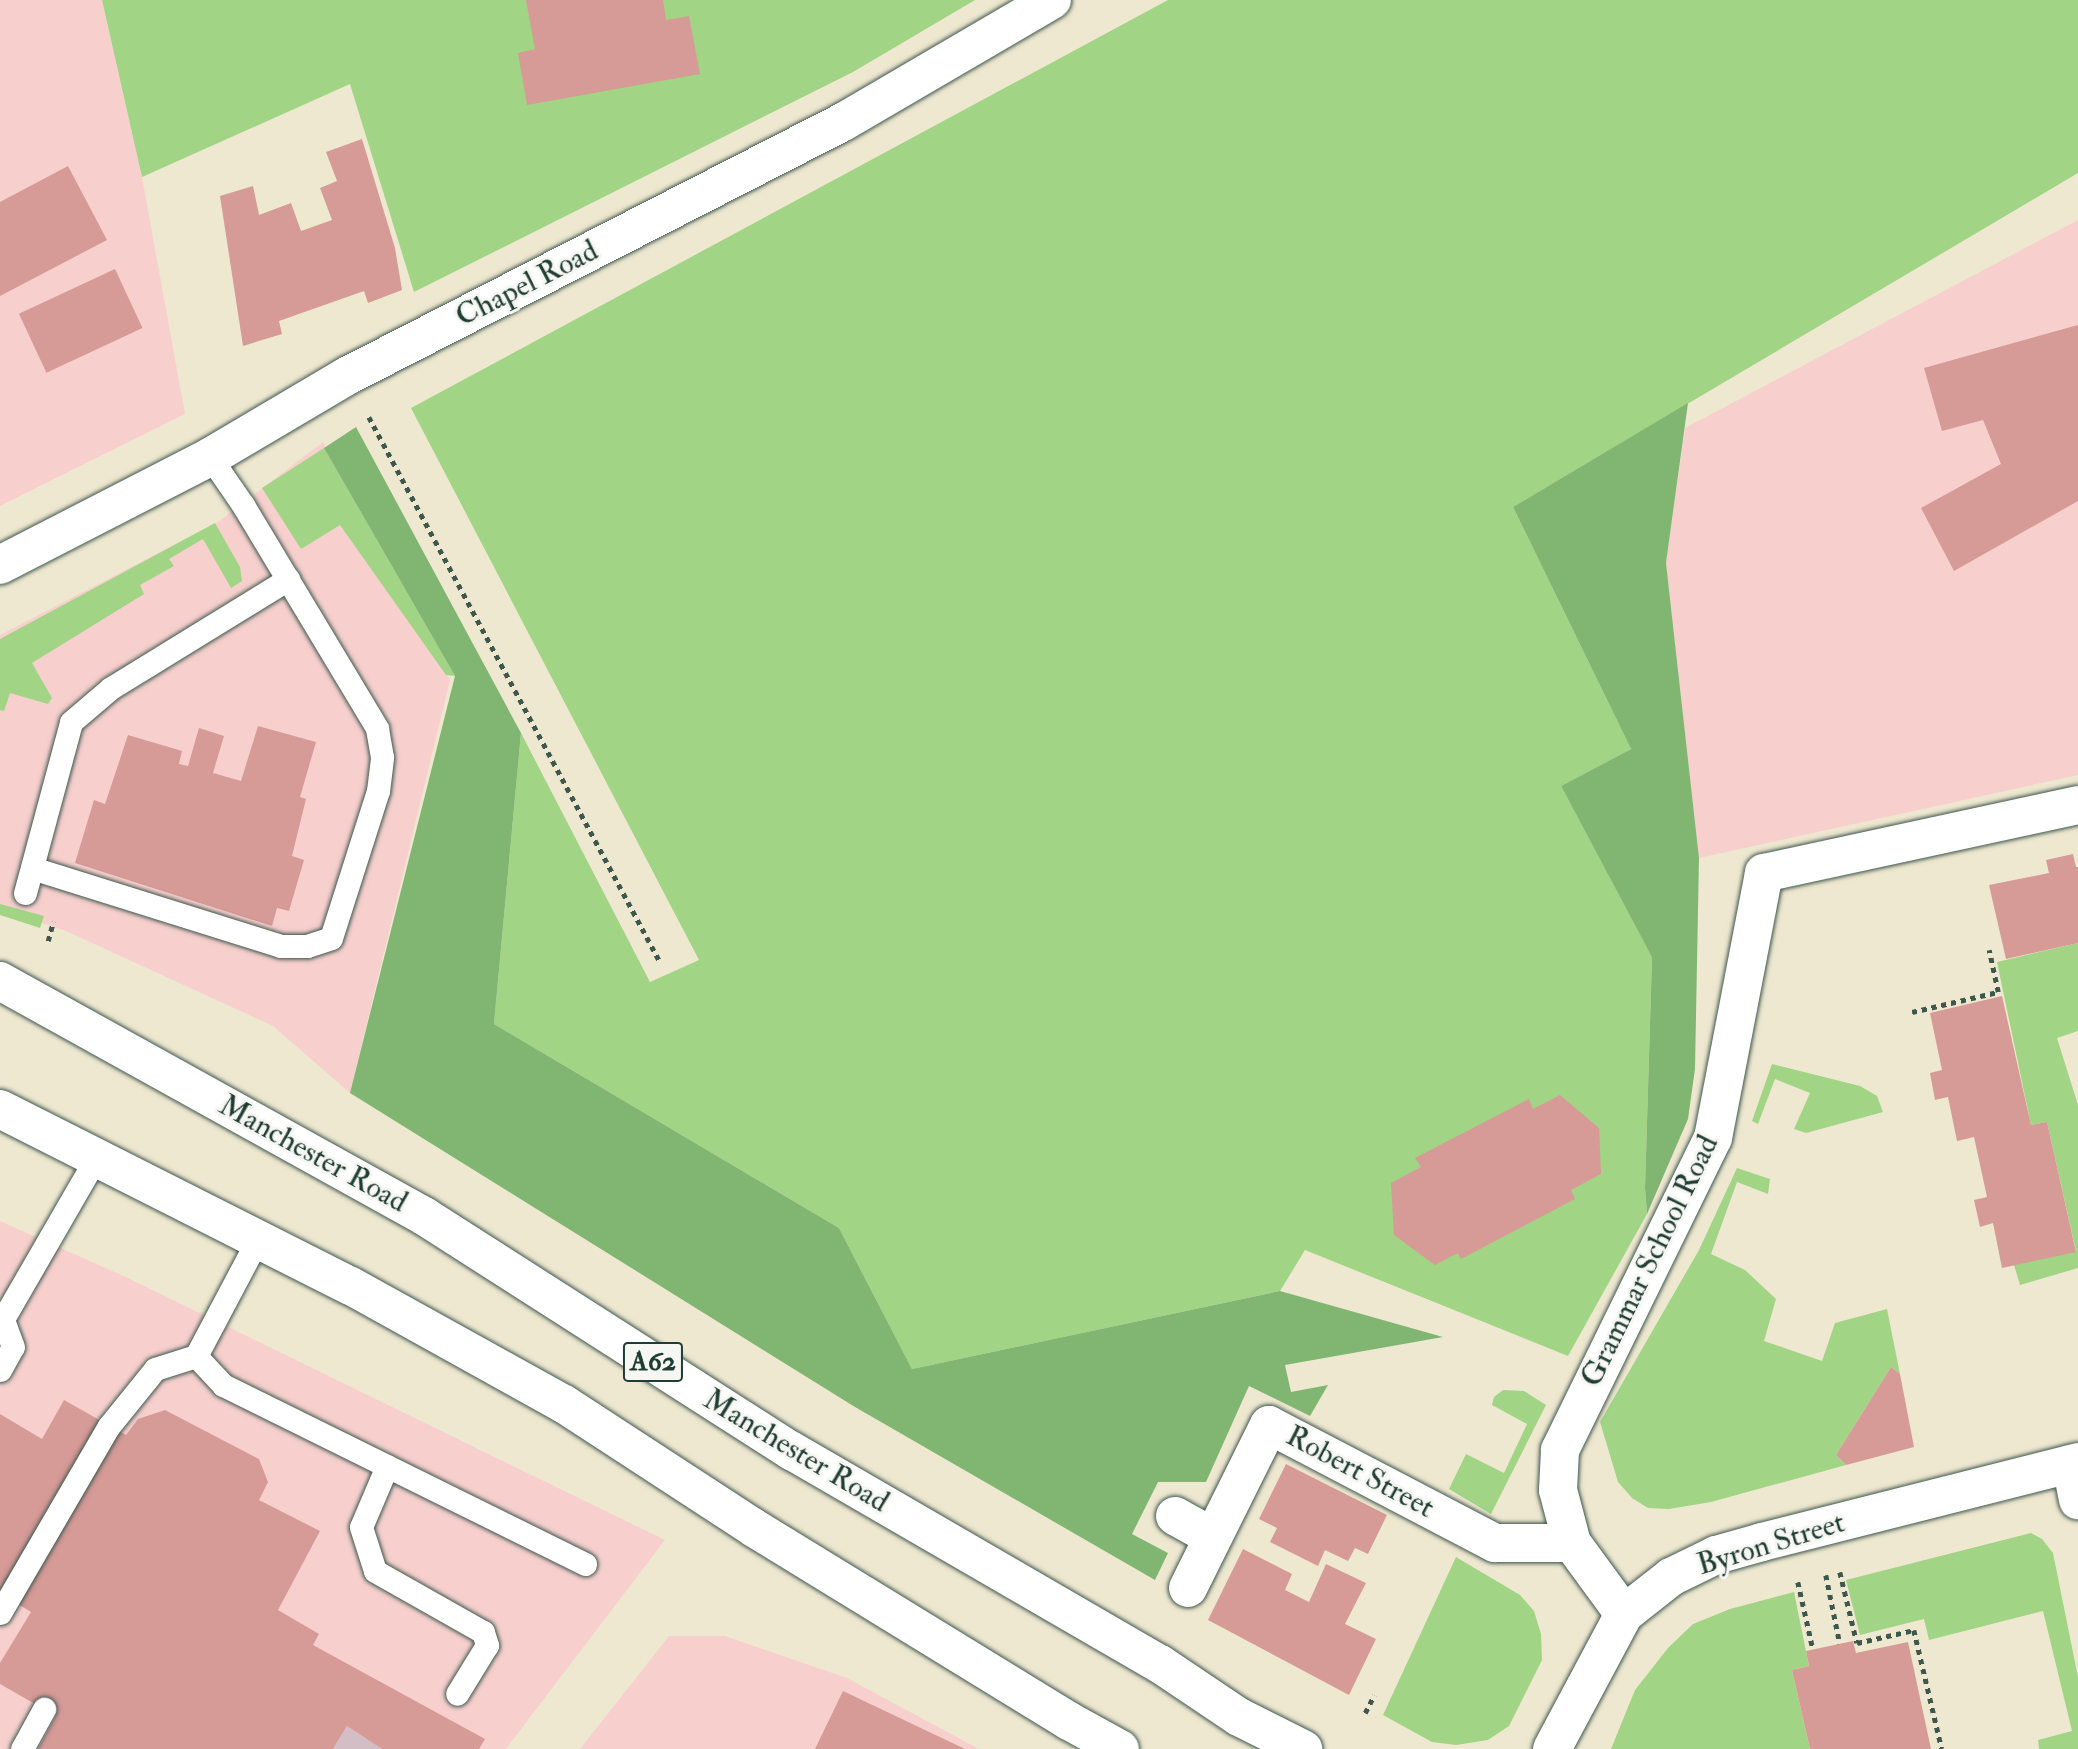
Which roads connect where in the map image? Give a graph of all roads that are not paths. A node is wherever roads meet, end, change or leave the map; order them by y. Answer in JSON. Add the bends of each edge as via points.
{"nodes":[{"id":1,"x":1052,"y":0,"type":"edge"},
{"id":2,"x":210,"y":457,"type":"junction"},
{"id":3,"x":1,"y":562,"type":"edge"},
{"id":4,"x":288,"y":579,"type":"junction"},
{"id":5,"x":2078,"y":805,"type":"edge"},
{"id":6,"x":32,"y":868,"type":"junction"},
{"id":7,"x":25,"y":893,"type":"dead end"},
{"id":8,"x":0,"y":982,"type":"edge"},
{"id":9,"x":0,"y":1110,"type":"edge"},
{"id":10,"x":96,"y":1158,"type":"junction"},
{"id":11,"x":258,"y":1239,"type":"junction"},
{"id":12,"x":1,"y":1319,"type":"edge"},
{"id":13,"x":197,"y":1356,"type":"junction"},
{"id":14,"x":0,"y":1370,"type":"edge"},
{"id":15,"x":387,"y":1466,"type":"junction"},
{"id":16,"x":2076,"y":1475,"type":"edge"},
{"id":17,"x":1175,"y":1516,"type":"dead end"},
{"id":18,"x":1213,"y":1538,"type":"junction"},
{"id":19,"x":1572,"y":1544,"type":"junction"},
{"id":20,"x":585,"y":1564,"type":"dead end"},
{"id":21,"x":1188,"y":1588,"type":"dead end"},
{"id":22,"x":0,"y":1613,"type":"edge"},
{"id":23,"x":1623,"y":1614,"type":"junction"},
{"id":24,"x":457,"y":1694,"type":"dead end"},
{"id":25,"x":44,"y":1709,"type":"dead end"},
{"id":26,"x":1247,"y":1733,"type":"edge"},
{"id":27,"x":22,"y":1749,"type":"edge"},
{"id":28,"x":1120,"y":1749,"type":"edge"},
{"id":29,"x":1304,"y":1749,"type":"edge"},
{"id":30,"x":1552,"y":1749,"type":"edge"}],
"edges":[{"from":1,"to":2,"type":"main road","name":"Chapel Road","via":[[843,122],[347,376]]},
{"from":2,"to":3,"type":"main road","name":"Chapel Road"},
{"from":2,"to":4,"type":"lane"},
{"from":4,"to":6,"type":"lane","via":[[111,688],[71,722]]},
{"from":4,"to":6,"type":"lane","via":[[377,728],[382,757],[378,792],[331,938],[307,946],[281,946]]},
{"from":5,"to":19,"type":"main road","name":"Grammar School Road","via":[[1764,873],[1713,1138],[1560,1450],[1558,1490]]},
{"from":6,"to":7,"type":"lane"},
{"from":8,"to":26,"type":"main road","name":"Manchester Road","number":"A62","via":[[424,1216],[792,1451],[1160,1664]]},
{"from":9,"to":10,"type":"main road"},
{"from":10,"to":11,"type":"main road"},
{"from":10,"to":12,"type":"lane"},
{"from":11,"to":13,"type":"lane"},
{"from":11,"to":28,"type":"main road","via":[[564,1404],[754,1528]]},
{"from":12,"to":14,"type":"lane","via":[[13,1347]]},
{"from":13,"to":15,"type":"lane","via":[[223,1385]]},
{"from":13,"to":22,"type":"lane","via":[[155,1369],[108,1426]]},
{"from":15,"to":20,"type":"lane"},
{"from":15,"to":24,"type":"lane","via":[[361,1527],[375,1571],[483,1632],[486,1645]]},
{"from":16,"to":23,"type":"main road","name":"Byron Street","via":[[1716,1555],[1671,1577]]},
{"from":17,"to":18,"type":"main road"},
{"from":18,"to":19,"type":"main road","name":"Robert Street","via":[[1269,1424],[1495,1543]]},
{"from":18,"to":21,"type":"main road","name":"Robert Street"},
{"from":19,"to":23,"type":"main road","name":"Grammar School Road"},
{"from":23,"to":30,"type":"main road","name":"Byron Street"},
{"from":25,"to":27,"type":"lane"},
{"from":26,"to":29,"type":"main road","name":"Manchester Road","number":"A62"}]}
